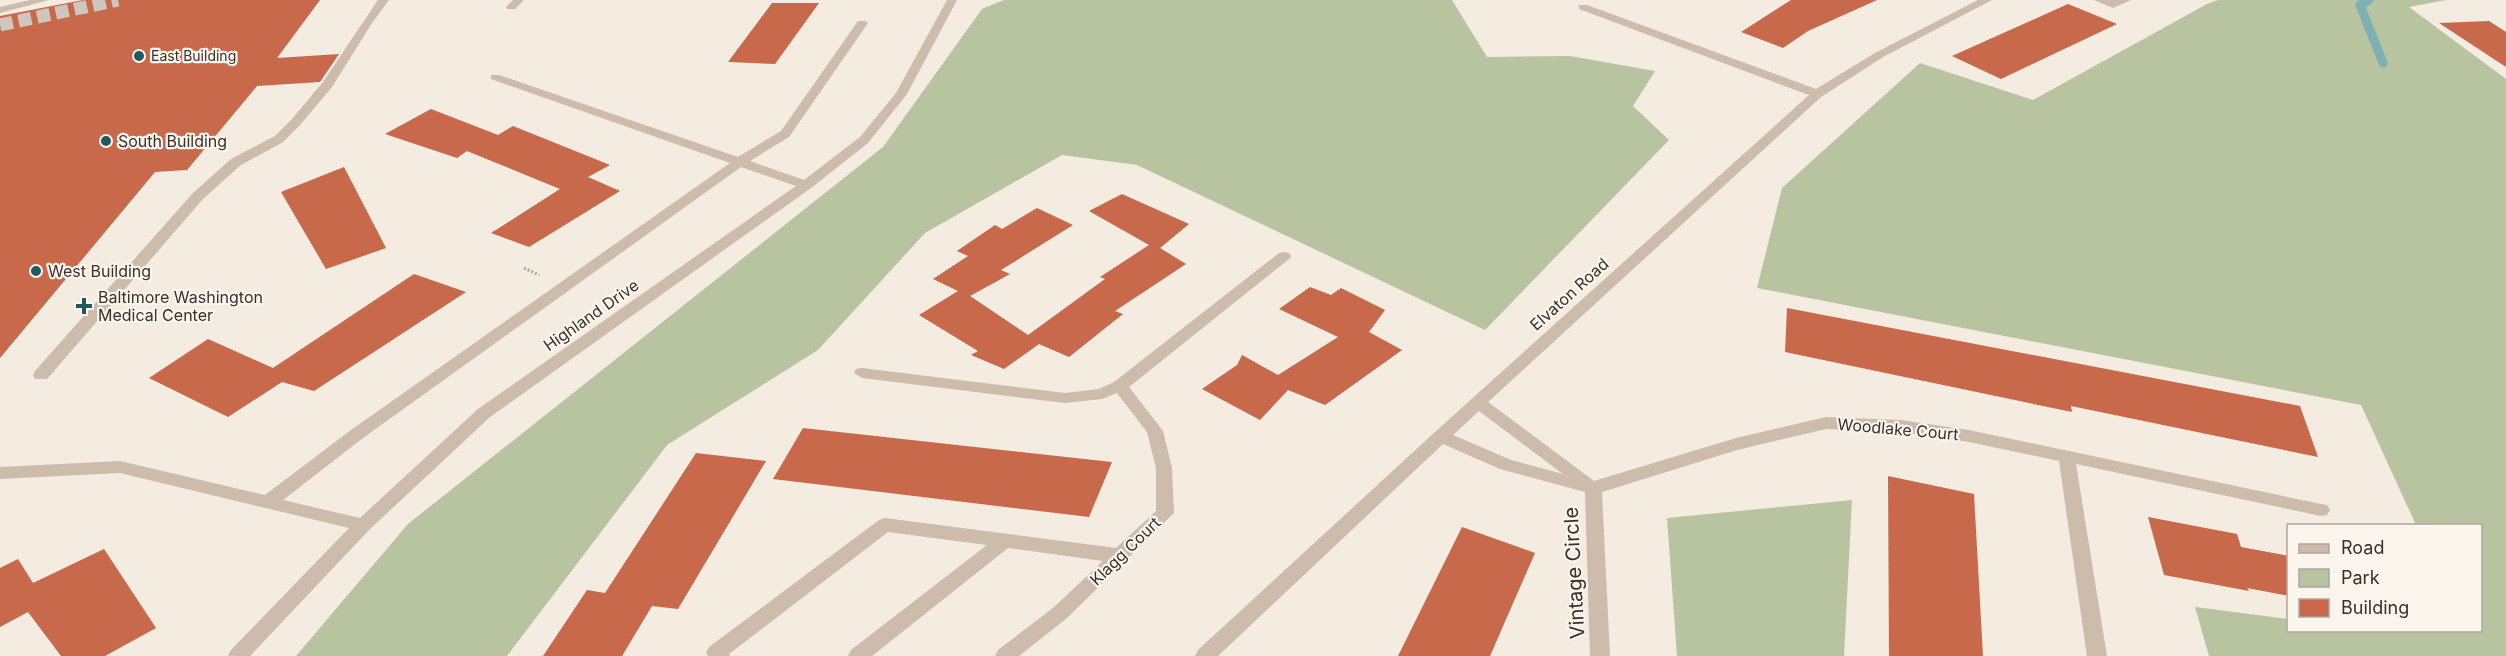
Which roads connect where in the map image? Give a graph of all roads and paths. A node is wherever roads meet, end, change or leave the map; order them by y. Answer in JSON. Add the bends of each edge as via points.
{"nodes":[{"id":1,"x":44,"y":0,"type":"edge"},
{"id":2,"x":384,"y":0,"type":"edge"},
{"id":3,"x":952,"y":0,"type":"edge"},
{"id":4,"x":1987,"y":0,"type":"edge"},
{"id":5,"x":2099,"y":0,"type":"edge"},
{"id":6,"x":2126,"y":0,"type":"edge"},
{"id":7,"x":1583,"y":7,"type":"dead end"},
{"id":8,"x":0,"y":10,"type":"edge"},
{"id":9,"x":862,"y":23,"type":"dead end"},
{"id":10,"x":495,"y":77,"type":"dead end"},
{"id":11,"x":1817,"y":94,"type":"junction"},
{"id":12,"x":739,"y":162,"type":"junction"},
{"id":13,"x":806,"y":185,"type":"junction"},
{"id":14,"x":1284,"y":256,"type":"dead end"},
{"id":15,"x":862,"y":373,"type":"dead end"},
{"id":16,"x":41,"y":375,"type":"dead end"},
{"id":17,"x":1120,"y":386,"type":"junction"},
{"id":18,"x":1478,"y":402,"type":"junction"},
{"id":19,"x":1441,"y":436,"type":"junction"},
{"id":20,"x":2066,"y":455,"type":"junction"},
{"id":21,"x":0,"y":473,"type":"edge"},
{"id":22,"x":1593,"y":488,"type":"junction"},
{"id":23,"x":268,"y":502,"type":"junction"},
{"id":24,"x":2321,"y":510,"type":"dead end"},
{"id":25,"x":363,"y":525,"type":"junction"},
{"id":26,"x":1005,"y":541,"type":"junction"},
{"id":27,"x":1121,"y":556,"type":"junction"},
{"id":28,"x":238,"y":656,"type":"edge"},
{"id":29,"x":720,"y":656,"type":"edge"},
{"id":30,"x":858,"y":656,"type":"edge"},
{"id":31,"x":1005,"y":656,"type":"edge"},
{"id":32,"x":1205,"y":656,"type":"edge"},
{"id":33,"x":1600,"y":656,"type":"edge"},
{"id":34,"x":2097,"y":656,"type":"edge"}],
"edges":[{"from":1,"to":8,"type":"street"},
{"from":2,"to":16,"type":"street","via":[[328,84],[279,139],[236,162],[198,196]]},
{"from":3,"to":13,"type":"street","name":"Highland Drive","via":[[901,94],[864,140]]},
{"from":4,"to":11,"type":"street","name":"Elvaton Road","via":[[1857,66]]},
{"from":5,"to":6,"type":"street","via":[[2113,5]]},
{"from":7,"to":11,"type":"street"},
{"from":9,"to":12,"type":"street","via":[[785,134]]},
{"from":10,"to":12,"type":"street"},
{"from":11,"to":18,"type":"street","name":"Elvaton Road"},
{"from":12,"to":13,"type":"street"},
{"from":12,"to":23,"type":"street","via":[[366,427]]},
{"from":13,"to":25,"type":"street","name":"Highland Drive","via":[[484,413]]},
{"from":14,"to":17,"type":"street"},
{"from":15,"to":17,"type":"street","via":[[1065,398],[1102,394]]},
{"from":17,"to":27,"type":"street","name":"Klagg Court","via":[[1155,431],[1164,468],[1165,513]]},
{"from":18,"to":19,"type":"street","name":"Elvaton Road"},
{"from":18,"to":22,"type":"street","name":"Vintage Circle"},
{"from":19,"to":22,"type":"street","name":"Vintage Circle","via":[[1506,465]]},
{"from":19,"to":32,"type":"street","name":"Elvaton Road"},
{"from":20,"to":22,"type":"street","name":"Woodlake Court","via":[[1913,428],[1826,423],[1736,444]]},
{"from":20,"to":24,"type":"street","name":"Woodlake Court"},
{"from":20,"to":34,"type":"street"},
{"from":21,"to":23,"type":"street","via":[[120,467]]},
{"from":22,"to":33,"type":"street","name":"Vintage Circle"},
{"from":23,"to":25,"type":"street"},
{"from":25,"to":28,"type":"street","name":"Highland Drive"},
{"from":26,"to":27,"type":"street"},
{"from":26,"to":29,"type":"street","via":[[885,525],[716,653]]},
{"from":26,"to":30,"type":"street"},
{"from":27,"to":31,"type":"street","name":"Klagg Court","via":[[1060,613]]}]}
